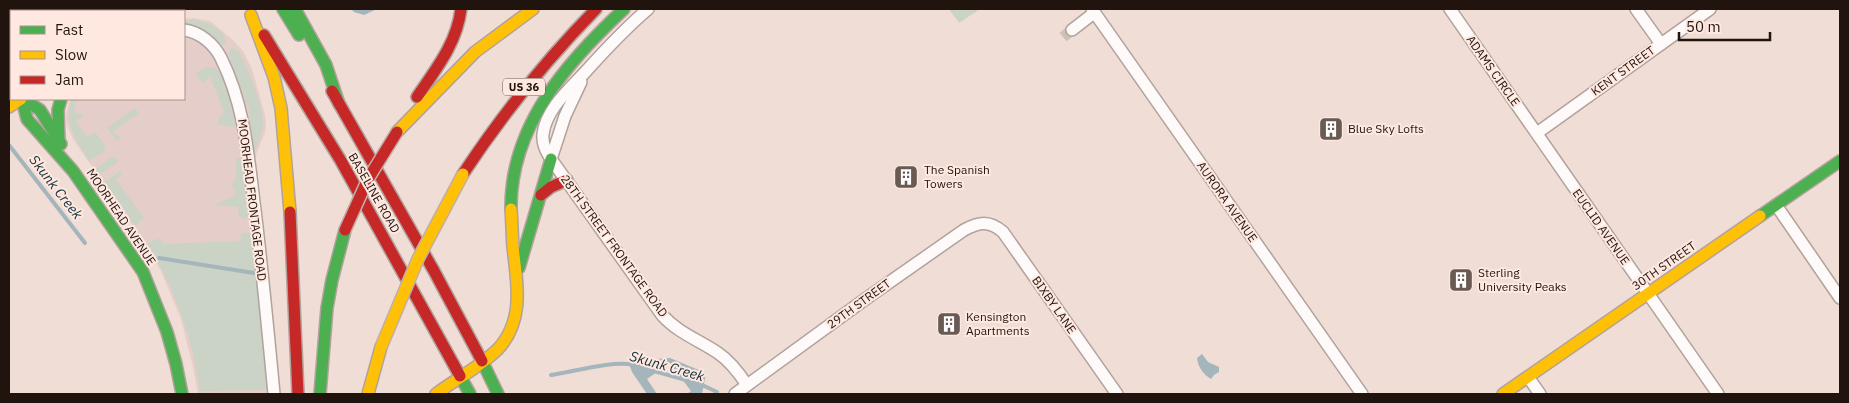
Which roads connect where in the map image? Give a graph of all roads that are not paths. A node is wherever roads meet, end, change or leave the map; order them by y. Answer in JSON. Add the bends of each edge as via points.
{"nodes":[{"id":1,"x":282,"y":9,"type":"edge"},
{"id":2,"x":294,"y":9,"type":"edge"},
{"id":3,"x":461,"y":9,"type":"edge"},
{"id":4,"x":533,"y":9,"type":"edge"},
{"id":5,"x":596,"y":9,"type":"edge"},
{"id":6,"x":624,"y":9,"type":"edge"},
{"id":7,"x":648,"y":9,"type":"edge"},
{"id":8,"x":1450,"y":9,"type":"edge"},
{"id":9,"x":1636,"y":9,"type":"edge"},
{"id":10,"x":1710,"y":9,"type":"edge"},
{"id":11,"x":246,"y":11,"type":"edge"},
{"id":12,"x":1093,"y":11,"type":"edge"},
{"id":13,"x":185,"y":30,"type":"edge"},
{"id":14,"x":1072,"y":30,"type":"tunnel mouth"},
{"id":15,"x":1660,"y":44,"type":"junction"},
{"id":16,"x":20,"y":100,"type":"edge"},
{"id":17,"x":22,"y":100,"type":"edge"},
{"id":18,"x":24,"y":100,"type":"edge"},
{"id":19,"x":61,"y":100,"type":"edge"},
{"id":20,"x":339,"y":104,"type":"junction"},
{"id":21,"x":9,"y":107,"type":"edge"},
{"id":22,"x":398,"y":132,"type":"junction"},
{"id":23,"x":1537,"y":133,"type":"junction"},
{"id":24,"x":60,"y":141,"type":"junction"},
{"id":25,"x":551,"y":159,"type":"junction"},
{"id":26,"x":1840,"y":160,"type":"edge"},
{"id":27,"x":73,"y":171,"type":"junction"},
{"id":28,"x":567,"y":180,"type":"junction"},
{"id":29,"x":541,"y":195,"type":"junction"},
{"id":30,"x":1776,"y":205,"type":"junction"},
{"id":31,"x":986,"y":222,"type":"joint"},
{"id":32,"x":516,"y":280,"type":"junction"},
{"id":33,"x":1648,"y":294,"type":"junction"},
{"id":34,"x":1840,"y":298,"type":"edge"},
{"id":35,"x":482,"y":361,"type":"junction"},
{"id":36,"x":460,"y":376,"type":"junction"},
{"id":37,"x":1528,"y":377,"type":"junction"},
{"id":38,"x":747,"y":386,"type":"junction"},
{"id":39,"x":182,"y":394,"type":"edge"},
{"id":40,"x":274,"y":394,"type":"edge"},
{"id":41,"x":298,"y":394,"type":"edge"},
{"id":42,"x":320,"y":394,"type":"edge"},
{"id":43,"x":368,"y":394,"type":"edge"},
{"id":44,"x":436,"y":394,"type":"edge"},
{"id":45,"x":470,"y":394,"type":"edge"},
{"id":46,"x":498,"y":394,"type":"edge"},
{"id":47,"x":735,"y":394,"type":"edge"},
{"id":48,"x":1117,"y":394,"type":"edge"},
{"id":49,"x":1362,"y":394,"type":"edge"},
{"id":50,"x":1503,"y":394,"type":"edge"},
{"id":51,"x":1540,"y":394,"type":"edge"},
{"id":52,"x":1718,"y":394,"type":"edge"}],
"edges":[{"from":1,"to":20,"type":"main road","name":"BASELINE ROAD"},
{"from":2,"to":20,"type":"main road","via":[[326,64]]},
{"from":3,"to":22,"type":"main road","via":[[449,48],[414,100]]},
{"from":4,"to":22,"type":"main road","via":[[475,52]]},
{"from":5,"to":43,"type":"main road","number":"US 36","bridge":true,"via":[[554,51],[522,90],[463,174],[414,266],[381,347]]},
{"from":6,"to":32,"type":"main road","via":[[560,74],[526,130],[511,196]]},
{"from":7,"to":25,"type":"street","via":[[588,69],[565,116]]},
{"from":8,"to":23,"type":"street","name":"ADAMS CIRCLE"},
{"from":9,"to":15,"type":"street"},
{"from":10,"to":15,"type":"street","name":"KENT STREET"},
{"from":11,"to":36,"type":"main road","name":"BASELINE ROAD","via":[[298,89]]},
{"from":11,"to":41,"type":"main road","via":[[274,76],[283,126]]},
{"from":12,"to":14,"type":"street"},
{"from":12,"to":49,"type":"street","name":"AURORA AVENUE"},
{"from":13,"to":40,"type":"street","name":"MOORHEAD FRONTAGE ROAD","via":[[201,36],[218,53],[244,121]]},
{"from":15,"to":23,"type":"street","name":"KENT STREET"},
{"from":16,"to":21,"type":"main road"},
{"from":17,"to":27,"type":"main road","name":"MOORHEAD AVENUE","via":[[27,119]]},
{"from":18,"to":24,"type":"main road","name":"MOORHEAD AVENUE","via":[[40,110]]},
{"from":19,"to":24,"type":"main road","via":[[58,110]]},
{"from":20,"to":35,"type":"main road","name":"BASELINE ROAD"},
{"from":22,"to":42,"type":"main road","bridge":true,"via":[[368,180],[345,230],[327,308]]},
{"from":23,"to":33,"type":"street","name":"EUCLID AVENUE"},
{"from":24,"to":27,"type":"main road","name":"MOORHEAD AVENUE"},
{"from":25,"to":28,"type":"street","name":"28TH STREET FRONTAGE ROAD"},
{"from":25,"to":29,"type":"main road"},
{"from":26,"to":30,"type":"main road","name":"30TH STREET"},
{"from":27,"to":39,"type":"main road","name":"MOORHEAD AVENUE","via":[[146,279],[169,342]]},
{"from":28,"to":29,"type":"main road"},
{"from":28,"to":38,"type":"street","name":"28TH STREET FRONTAGE ROAD","via":[[662,315],[678,330],[724,358]]},
{"from":29,"to":32,"type":"main road"},
{"from":30,"to":33,"type":"main road","name":"30TH STREET"},
{"from":30,"to":34,"type":"street"},
{"from":31,"to":38,"type":"street","name":"29TH STREET","via":[[964,230]]},
{"from":31,"to":48,"type":"street","name":"BIXBY LANE","via":[[1003,232]]},
{"from":32,"to":35,"type":"main road","via":[[516,318],[497,350]]},
{"from":33,"to":37,"type":"main road","name":"30TH STREET"},
{"from":33,"to":52,"type":"street","name":"EUCLID AVENUE"},
{"from":35,"to":36,"type":"main road"},
{"from":35,"to":46,"type":"main road","name":"BASELINE ROAD"},
{"from":36,"to":44,"type":"main road"},
{"from":36,"to":45,"type":"main road","name":"BASELINE ROAD"},
{"from":37,"to":50,"type":"main road","name":"30TH STREET"},
{"from":37,"to":51,"type":"street"},
{"from":38,"to":47,"type":"street","name":"29TH STREET"}]}
